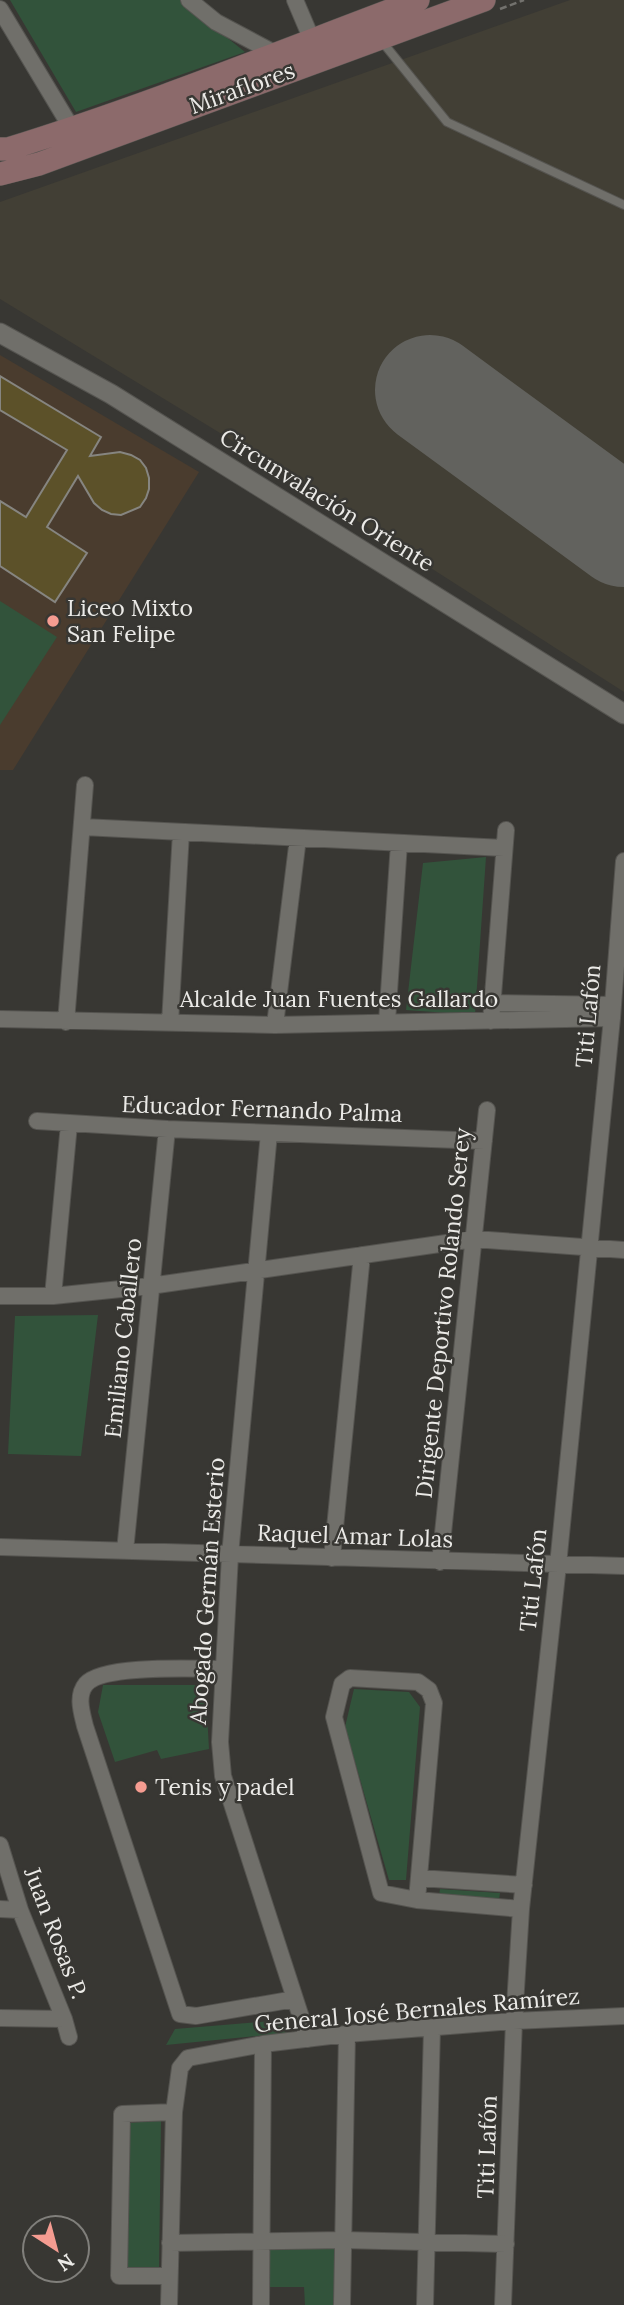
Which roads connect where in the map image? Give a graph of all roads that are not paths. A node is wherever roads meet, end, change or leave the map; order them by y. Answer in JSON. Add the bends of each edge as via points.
{"nodes":[{"id":1,"x":189,"y":0,"type":"edge"},
{"id":2,"x":295,"y":0,"type":"edge"},
{"id":3,"x":418,"y":0,"type":"edge"},
{"id":4,"x":484,"y":0,"type":"edge"},
{"id":5,"x":0,"y":9,"type":"edge"},
{"id":6,"x":429,"y":9,"type":"edge"},
{"id":7,"x":379,"y":37,"type":"junction"},
{"id":8,"x":312,"y":40,"type":"junction"},
{"id":9,"x":278,"y":55,"type":"junction"},
{"id":10,"x":72,"y":129,"type":"junction"},
{"id":11,"x":0,"y":149,"type":"edge"},
{"id":12,"x":0,"y":174,"type":"edge"},
{"id":13,"x":624,"y":205,"type":"edge"},
{"id":14,"x":0,"y":333,"type":"edge"},
{"id":15,"x":624,"y":714,"type":"edge"},
{"id":16,"x":85,"y":785,"type":"dead end"},
{"id":17,"x":83,"y":827,"type":"junction"},
{"id":18,"x":506,"y":830,"type":"dead end"},
{"id":19,"x":181,"y":832,"type":"junction"},
{"id":20,"x":298,"y":838,"type":"junction"},
{"id":21,"x":399,"y":843,"type":"junction"},
{"id":22,"x":504,"y":848,"type":"junction"},
{"id":23,"x":624,"y":861,"type":"edge"},
{"id":24,"x":492,"y":1003,"type":"junction"},
{"id":25,"x":612,"y":1011,"type":"junction"},
{"id":26,"x":0,"y":1019,"type":"edge"},
{"id":27,"x":491,"y":1021,"type":"junction"},
{"id":28,"x":66,"y":1022,"type":"junction"},
{"id":29,"x":387,"y":1022,"type":"junction"},
{"id":30,"x":170,"y":1023,"type":"junction"},
{"id":31,"x":275,"y":1025,"type":"junction"},
{"id":32,"x":487,"y":1110,"type":"dead end"},
{"id":33,"x":37,"y":1121,"type":"dead end"},
{"id":34,"x":69,"y":1124,"type":"junction"},
{"id":35,"x":167,"y":1129,"type":"junction"},
{"id":36,"x":269,"y":1133,"type":"junction"},
{"id":37,"x":484,"y":1141,"type":"junction"},
{"id":38,"x":474,"y":1239,"type":"junction"},
{"id":39,"x":589,"y":1247,"type":"junction"},
{"id":40,"x":624,"y":1250,"type":"edge"},
{"id":41,"x":362,"y":1255,"type":"junction"},
{"id":42,"x":255,"y":1271,"type":"junction"},
{"id":43,"x":150,"y":1286,"type":"junction"},
{"id":44,"x":0,"y":1296,"type":"edge"},
{"id":45,"x":53,"y":1297,"type":"junction"},
{"id":46,"x":0,"y":1547,"type":"edge"},
{"id":47,"x":125,"y":1551,"type":"junction"},
{"id":48,"x":230,"y":1555,"type":"junction"},
{"id":49,"x":332,"y":1558,"type":"junction"},
{"id":50,"x":440,"y":1562,"type":"junction"},
{"id":51,"x":558,"y":1565,"type":"junction"},
{"id":52,"x":624,"y":1566,"type":"edge"},
{"id":53,"x":224,"y":1669,"type":"junction"},
{"id":54,"x":0,"y":1845,"type":"edge"},
{"id":55,"x":419,"y":1878,"type":"junction"},
{"id":56,"x":524,"y":1885,"type":"junction"},
{"id":57,"x":417,"y":1900,"type":"junction"},
{"id":58,"x":0,"y":1909,"type":"edge"},
{"id":59,"x":521,"y":1909,"type":"junction"},
{"id":60,"x":20,"y":1910,"type":"junction"},
{"id":61,"x":295,"y":1999,"type":"junction"},
{"id":62,"x":624,"y":2016,"type":"edge"},
{"id":63,"x":0,"y":2018,"type":"edge"},
{"id":64,"x":64,"y":2019,"type":"junction"},
{"id":65,"x":514,"y":2021,"type":"junction"},
{"id":66,"x":432,"y":2028,"type":"junction"},
{"id":67,"x":347,"y":2034,"type":"junction"},
{"id":68,"x":69,"y":2036,"type":"dead end"},
{"id":69,"x":308,"y":2039,"type":"junction"},
{"id":70,"x":262,"y":2045,"type":"junction"},
{"id":71,"x":174,"y":2112,"type":"junction"},
{"id":72,"x":262,"y":2240,"type":"junction"},
{"id":73,"x":342,"y":2240,"type":"junction"},
{"id":74,"x":170,"y":2243,"type":"junction"},
{"id":75,"x":426,"y":2243,"type":"junction"},
{"id":76,"x":506,"y":2244,"type":"junction"},
{"id":77,"x":169,"y":2276,"type":"junction"},
{"id":78,"x":169,"y":2305,"type":"edge"},
{"id":79,"x":261,"y":2305,"type":"edge"},
{"id":80,"x":342,"y":2305,"type":"edge"},
{"id":81,"x":425,"y":2305,"type":"edge"},
{"id":82,"x":503,"y":2305,"type":"edge"}],
"edges":[{"from":1,"to":9,"type":"street","via":[[216,22]]},
{"from":2,"to":8,"type":"street"},
{"from":3,"to":8,"type":"main road","name":"Miraflores"},
{"from":4,"to":6,"type":"main road","name":"Miraflores"},
{"from":5,"to":10,"type":"street"},
{"from":6,"to":7,"type":"main road","name":"Miraflores"},
{"from":7,"to":12,"type":"main road","name":"Miraflores","via":[[39,164]]},
{"from":7,"to":13,"type":"lane","via":[[447,121]]},
{"from":8,"to":9,"type":"main road","name":"Miraflores"},
{"from":9,"to":10,"type":"main road","name":"Miraflores"},
{"from":10,"to":11,"type":"main road","name":"Miraflores"},
{"from":14,"to":15,"type":"street","name":"Circunvalación Oriente","via":[[111,394]]},
{"from":16,"to":17,"type":"street"},
{"from":17,"to":19,"type":"street"},
{"from":17,"to":28,"type":"street"},
{"from":18,"to":22,"type":"street"},
{"from":19,"to":20,"type":"street"},
{"from":19,"to":30,"type":"street"},
{"from":20,"to":21,"type":"street"},
{"from":20,"to":31,"type":"street"},
{"from":21,"to":22,"type":"street"},
{"from":21,"to":29,"type":"street"},
{"from":22,"to":24,"type":"street"},
{"from":23,"to":25,"type":"street","name":"Titi Lafón"},
{"from":24,"to":25,"type":"street","name":"Alcalde Juan Fuentes Gallardo"},
{"from":24,"to":27,"type":"street"},
{"from":25,"to":27,"type":"street","name":"Alcalde Juan Fuentes Gallardo"},
{"from":25,"to":39,"type":"street","name":"Titi Lafón"},
{"from":26,"to":28,"type":"street","name":"Alcalde Juan Fuentes Gallardo"},
{"from":27,"to":29,"type":"street","name":"Alcalde Juan Fuentes Gallardo"},
{"from":28,"to":30,"type":"street","name":"Alcalde Juan Fuentes Gallardo"},
{"from":29,"to":31,"type":"street","name":"Alcalde Juan Fuentes Gallardo"},
{"from":30,"to":31,"type":"street","name":"Alcalde Juan Fuentes Gallardo"},
{"from":32,"to":37,"type":"street","name":"Dirigente Deportivo Rolando Serey"},
{"from":33,"to":34,"type":"street","name":"Educador Fernando Palma"},
{"from":34,"to":35,"type":"street","name":"Educador Fernando Palma"},
{"from":34,"to":45,"type":"street"},
{"from":35,"to":36,"type":"street","name":"Educador Fernando Palma"},
{"from":35,"to":43,"type":"street","name":"Emiliano Caballero"},
{"from":36,"to":37,"type":"street","name":"Educador Fernando Palma"},
{"from":36,"to":42,"type":"street","name":"Abogado Germán Esterio"},
{"from":37,"to":38,"type":"street","name":"Dirigente Deportivo Rolando Serey"},
{"from":38,"to":39,"type":"street"},
{"from":38,"to":41,"type":"street"},
{"from":38,"to":50,"type":"street","name":"Dirigente Deportivo Rolando Serey"},
{"from":39,"to":40,"type":"street"},
{"from":39,"to":51,"type":"street","name":"Titi Lafón"},
{"from":41,"to":42,"type":"street"},
{"from":41,"to":49,"type":"street"},
{"from":42,"to":43,"type":"street"},
{"from":42,"to":48,"type":"street","name":"Abogado Germán Esterio"},
{"from":43,"to":45,"type":"street"},
{"from":43,"to":47,"type":"street","name":"Emiliano Caballero"},
{"from":44,"to":45,"type":"street"},
{"from":46,"to":47,"type":"street","name":"Raquel Amar Lolas"},
{"from":47,"to":48,"type":"street","name":"Raquel Amar Lolas"},
{"from":48,"to":49,"type":"street","name":"Raquel Amar Lolas"},
{"from":48,"to":53,"type":"street","name":"Abogado Germán Esterio"},
{"from":49,"to":50,"type":"street","name":"Raquel Amar Lolas"},
{"from":50,"to":51,"type":"street","name":"Raquel Amar Lolas"},
{"from":51,"to":52,"type":"street","name":"Raquel Amar Lolas"},
{"from":51,"to":56,"type":"street","name":"Titi Lafón"},
{"from":53,"to":61,"type":"street","name":"Abogado Germán Esterio","via":[[223,1776]]},
{"from":53,"to":61,"type":"street","via":[[97,1675],[84,1685],[80,1700],[85,1726],[180,2014],[196,2016]]},
{"from":54,"to":60,"type":"street","name":"Juan Rosas P."},
{"from":55,"to":56,"type":"street"},
{"from":55,"to":57,"type":"street"},
{"from":55,"to":57,"type":"street","via":[[434,1703],[429,1690],[418,1682],[350,1678],[341,1684],[334,1717],[381,1893]]},
{"from":56,"to":59,"type":"street","name":"Titi Lafón"},
{"from":57,"to":59,"type":"street"},
{"from":58,"to":60,"type":"street"},
{"from":59,"to":65,"type":"street","name":"Titi Lafón"},
{"from":60,"to":64,"type":"street","name":"Juan Rosas P."},
{"from":61,"to":69,"type":"street","name":"Abogado Germán Esterio"},
{"from":62,"to":65,"type":"street","name":"General José Bernales Ramírez"},
{"from":63,"to":64,"type":"street"},
{"from":64,"to":68,"type":"street","name":"Juan Rosas P."},
{"from":65,"to":66,"type":"street","name":"General José Bernales Ramírez"},
{"from":65,"to":76,"type":"street","name":"Titi Lafón"},
{"from":66,"to":67,"type":"street","name":"General José Bernales Ramírez"},
{"from":66,"to":75,"type":"street"},
{"from":67,"to":69,"type":"street","name":"General José Bernales Ramírez"},
{"from":67,"to":73,"type":"street"},
{"from":69,"to":70,"type":"street","name":"General José Bernales Ramírez"},
{"from":70,"to":71,"type":"street","name":"General José Bernales Ramírez","via":[[188,2058],[180,2068]]},
{"from":70,"to":72,"type":"street"},
{"from":71,"to":74,"type":"street","name":"General José Bernales Ramírez"},
{"from":71,"to":77,"type":"street","via":[[122,2114],[119,2276]]},
{"from":72,"to":73,"type":"street"},
{"from":72,"to":74,"type":"street"},
{"from":72,"to":79,"type":"street"},
{"from":73,"to":75,"type":"street"},
{"from":73,"to":80,"type":"street"},
{"from":74,"to":77,"type":"street","name":"General José Bernales Ramírez"},
{"from":75,"to":76,"type":"street"},
{"from":75,"to":81,"type":"street"},
{"from":76,"to":82,"type":"street","name":"Titi Lafón"},
{"from":77,"to":78,"type":"street","name":"General José Bernales Ramírez"}]}
